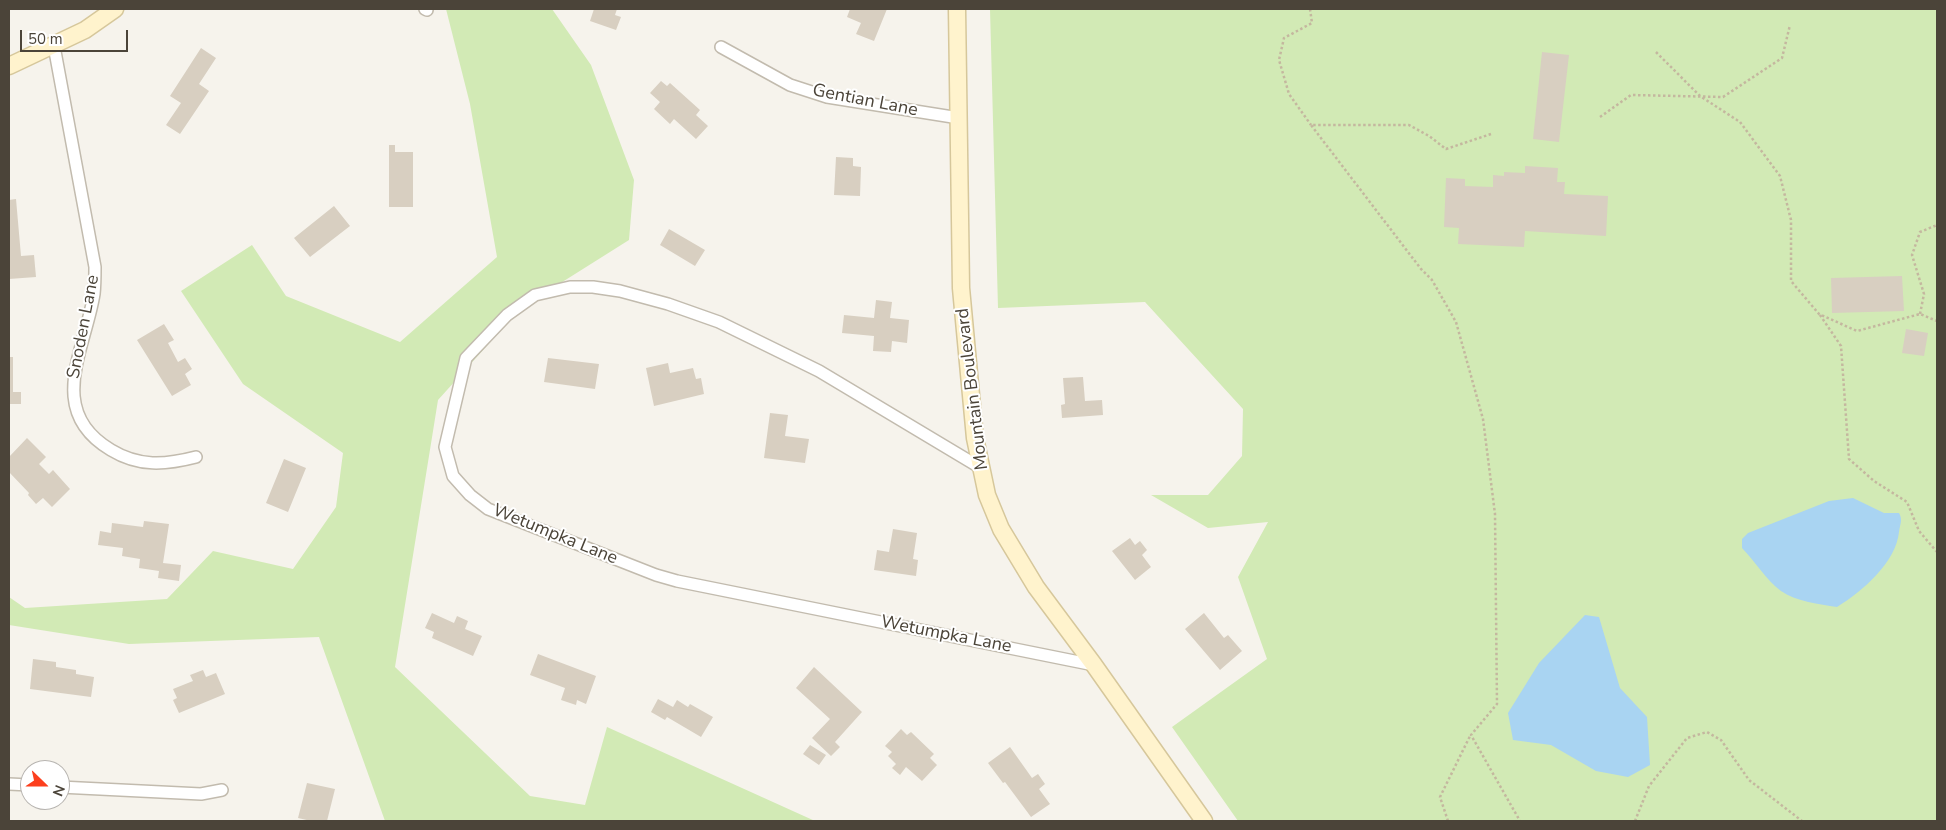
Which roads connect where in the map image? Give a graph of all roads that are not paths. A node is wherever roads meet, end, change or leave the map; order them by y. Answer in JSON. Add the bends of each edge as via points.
{"nodes":[{"id":1,"x":115,"y":9,"type":"edge"},
{"id":2,"x":957,"y":9,"type":"edge"},
{"id":3,"x":54,"y":46,"type":"junction"},
{"id":4,"x":721,"y":47,"type":"dead end"},
{"id":5,"x":9,"y":66,"type":"edge"},
{"id":6,"x":959,"y":118,"type":"junction"},
{"id":7,"x":196,"y":457,"type":"dead end"},
{"id":8,"x":981,"y":468,"type":"junction"},
{"id":9,"x":1094,"y":665,"type":"junction"},
{"id":10,"x":70,"y":787,"type":"edge"},
{"id":11,"x":222,"y":790,"type":"dead end"},
{"id":12,"x":1204,"y":821,"type":"edge"}],
"edges":[{"from":1,"to":3,"type":"street"},
{"from":2,"to":6,"type":"street","name":"Mountain Boulevard"},
{"from":3,"to":5,"type":"street"},
{"from":3,"to":7,"type":"street","name":"Snoden Lane","via":[[95,267],[94,293],[74,373],[74,406],[90,434],[121,456],[152,464]]},
{"from":4,"to":6,"type":"street","name":"Gentian Lane","via":[[790,85],[827,97]]},
{"from":6,"to":8,"type":"street","name":"Mountain Boulevard","via":[[960,288]]},
{"from":8,"to":9,"type":"street","name":"Mountain Boulevard","via":[[987,495],[1001,529],[1036,587]]},
{"from":8,"to":9,"type":"street","name":"Wetumpka Lane","via":[[820,371],[719,322],[668,304],[593,287],[570,287],[535,295],[490,331],[466,358],[445,447],[452,476],[488,509],[656,575]]},
{"from":9,"to":12,"type":"street","name":"Mountain Boulevard"},
{"from":10,"to":11,"type":"street","via":[[201,794]]}]}
